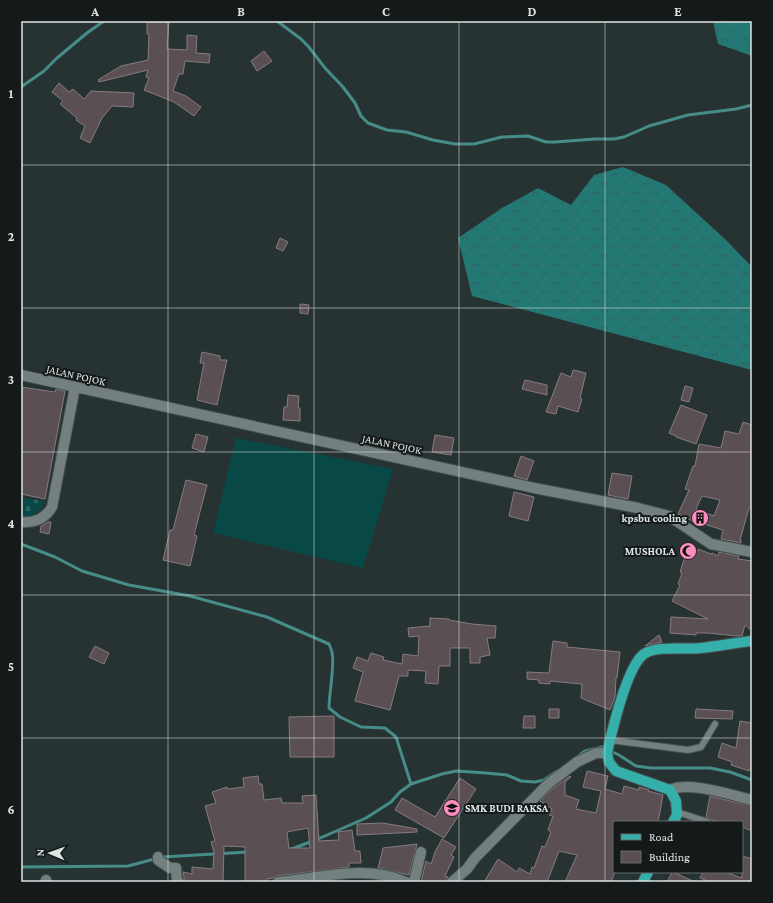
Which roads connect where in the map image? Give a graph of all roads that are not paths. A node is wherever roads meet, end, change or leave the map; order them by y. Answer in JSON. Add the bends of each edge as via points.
{"nodes":[{"id":1,"x":21,"y":374,"type":"edge"},
{"id":2,"x":75,"y":387,"type":"junction"},
{"id":3,"x":21,"y":522,"type":"edge"},
{"id":4,"x":752,"y":552,"type":"edge"},
{"id":5,"x":752,"y":641,"type":"edge"},
{"id":6,"x":715,"y":724,"type":"dead end"},
{"id":7,"x":610,"y":740,"type":"junction"},
{"id":8,"x":607,"y":753,"type":"junction"},
{"id":9,"x":670,"y":790,"type":"junction"},
{"id":10,"x":752,"y":800,"type":"edge"},
{"id":11,"x":676,"y":812,"type":"junction"},
{"id":12,"x":674,"y":821,"type":"edge"},
{"id":13,"x":705,"y":821,"type":"edge"},
{"id":14,"x":421,"y":852,"type":"dead end"},
{"id":15,"x":158,"y":857,"type":"dead end"},
{"id":16,"x":648,"y":873,"type":"edge"},
{"id":17,"x":179,"y":882,"type":"edge"},
{"id":18,"x":278,"y":882,"type":"edge"},
{"id":19,"x":406,"y":882,"type":"edge"},
{"id":20,"x":414,"y":882,"type":"edge"},
{"id":21,"x":452,"y":882,"type":"edge"},
{"id":22,"x":643,"y":882,"type":"edge"}],
"edges":[{"from":1,"to":2,"type":"street","name":"JALAN POJOK"},
{"from":2,"to":3,"type":"street","via":[[52,507],[48,514],[36,521]]},
{"from":2,"to":4,"type":"street","name":"JALAN POJOK","via":[[638,508],[669,516],[711,544]]},
{"from":5,"to":7,"type":"main road","via":[[645,653],[628,676]]},
{"from":6,"to":7,"type":"lane","via":[[701,747],[688,750]]},
{"from":7,"to":8,"type":"main road"},
{"from":8,"to":9,"type":"main road","via":[[609,762],[616,771]]},
{"from":8,"to":21,"type":"street","via":[[596,753],[577,762],[548,784]]},
{"from":9,"to":10,"type":"street","via":[[697,788]]},
{"from":9,"to":11,"type":"main road","via":[[676,801]]},
{"from":11,"to":12,"type":"main road"},
{"from":11,"to":13,"type":"lane"},
{"from":14,"to":20,"type":"street"},
{"from":15,"to":17,"type":"street","via":[[158,860],[170,868],[176,868]]},
{"from":16,"to":22,"type":"main road"},
{"from":18,"to":19,"type":"street","via":[[363,873],[386,875]]}]}
